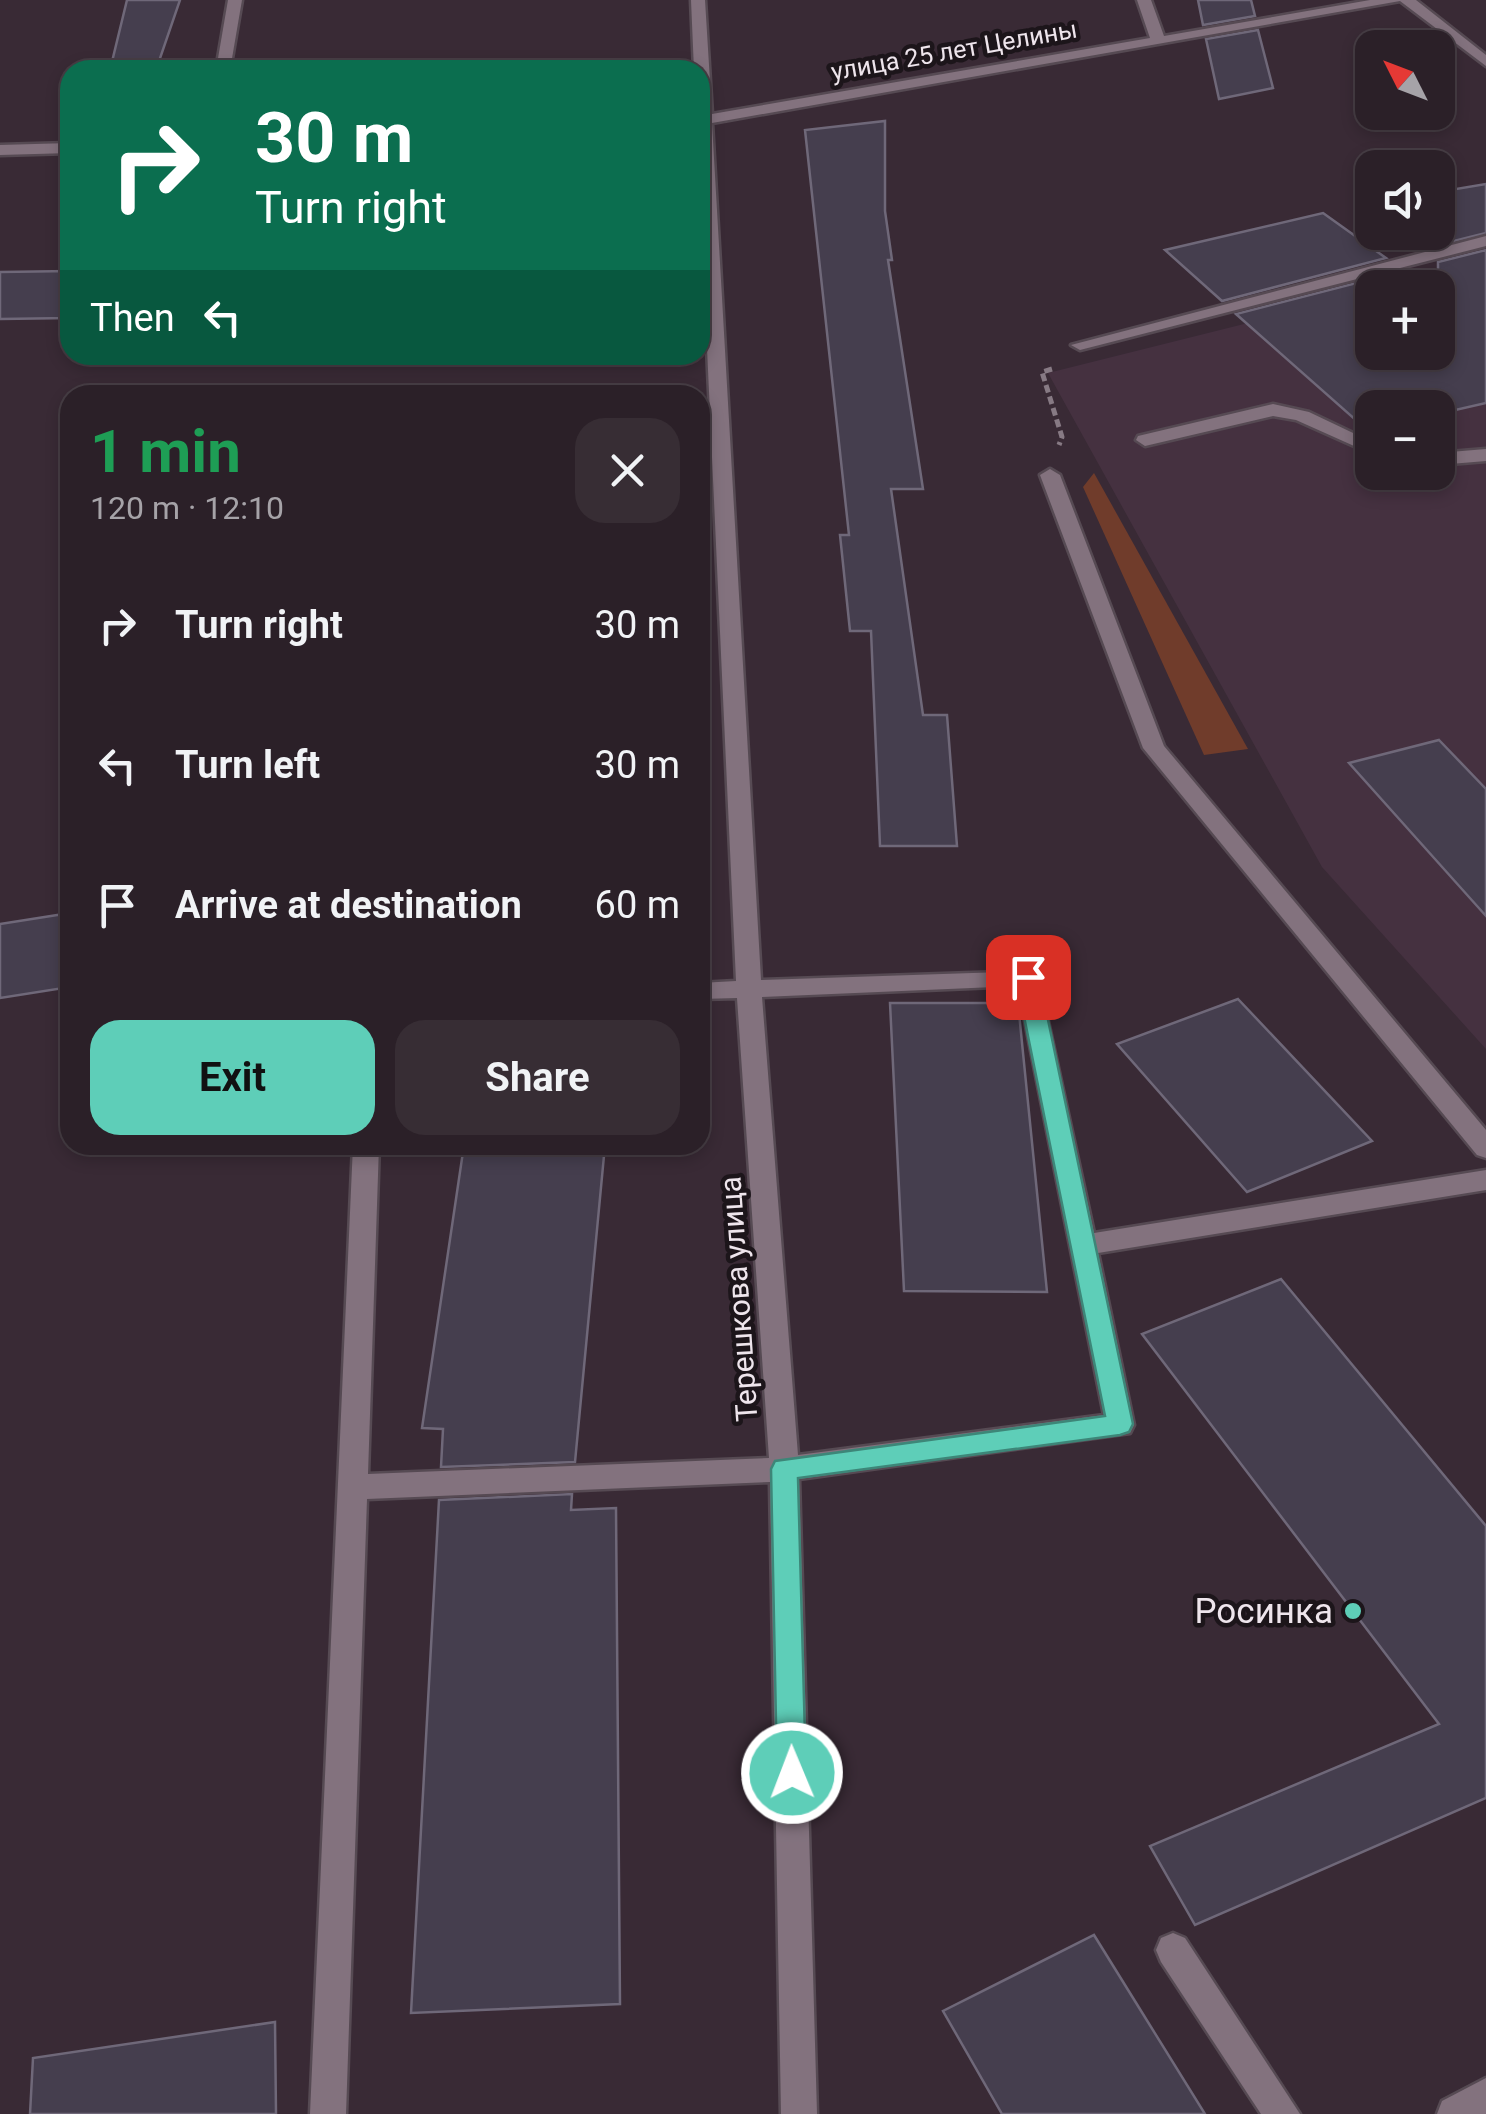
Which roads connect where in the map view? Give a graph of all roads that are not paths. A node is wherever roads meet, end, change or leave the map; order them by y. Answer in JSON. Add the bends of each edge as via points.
{"nodes":[{"id":1,"x":234,"y":0,"type":"edge"},
{"id":2,"x":698,"y":0,"type":"edge"},
{"id":3,"x":1144,"y":0,"type":"edge"},
{"id":4,"x":1394,"y":0,"type":"edge"},
{"id":5,"x":1408,"y":0,"type":"edge"},
{"id":6,"x":1158,"y":39,"type":"junction"},
{"id":7,"x":225,"y":60,"type":"edge"},
{"id":8,"x":700,"y":60,"type":"edge"},
{"id":9,"x":1486,"y":62,"type":"edge"},
{"id":10,"x":710,"y":120,"type":"edge"},
{"id":11,"x":60,"y":148,"type":"edge"},
{"id":12,"x":0,"y":150,"type":"edge"},
{"id":13,"x":1486,"y":241,"type":"edge"},
{"id":14,"x":710,"y":269,"type":"edge"},
{"id":15,"x":1080,"y":345,"type":"road end"},
{"id":16,"x":1145,"y":440,"type":"dead end"},
{"id":17,"x":1355,"y":441,"type":"edge"},
{"id":18,"x":1486,"y":455,"type":"edge"},
{"id":19,"x":1455,"y":458,"type":"edge"},
{"id":20,"x":1050,"y":475,"type":"road end"},
{"id":21,"x":749,"y":989,"type":"junction"},
{"id":22,"x":710,"y":991,"type":"edge"},
{"id":23,"x":1486,"y":1148,"type":"edge"},
{"id":24,"x":366,"y":1155,"type":"edge"},
{"id":25,"x":1486,"y":1180,"type":"edge"},
{"id":26,"x":1083,"y":1245,"type":"junction"},
{"id":27,"x":784,"y":1469,"type":"junction"},
{"id":28,"x":353,"y":1487,"type":"junction"},
{"id":29,"x":1173,"y":1950,"type":"dead end"},
{"id":30,"x":1486,"y":2096,"type":"edge"},
{"id":31,"x":328,"y":2114,"type":"edge"},
{"id":32,"x":800,"y":2114,"type":"edge"},
{"id":33,"x":1282,"y":2114,"type":"edge"},
{"id":34,"x":1455,"y":2114,"type":"edge"}],
"edges":[{"from":1,"to":7,"type":"street"},
{"from":2,"to":8,"type":"street","name":"Терешкова улица"},
{"from":3,"to":6,"type":"street"},
{"from":4,"to":6,"type":"street","name":"улица 25 лет Целины"},
{"from":5,"to":9,"type":"street"},
{"from":6,"to":10,"type":"street","name":"улица 25 лет Целины"},
{"from":11,"to":12,"type":"street"},
{"from":13,"to":15,"type":"street"},
{"from":14,"to":21,"type":"street","name":"Терешкова улица"},
{"from":16,"to":17,"type":"street","via":[[1273,410]]},
{"from":18,"to":19,"type":"street"},
{"from":20,"to":23,"type":"street","via":[[1154,748]]},
{"from":21,"to":22,"type":"street"},
{"from":21,"to":26,"type":"street","via":[[1028,977]]},
{"from":21,"to":27,"type":"street","name":"Терешкова улица"},
{"from":24,"to":28,"type":"street"},
{"from":25,"to":26,"type":"street"},
{"from":26,"to":27,"type":"street","via":[[1120,1424]]},
{"from":27,"to":28,"type":"street"},
{"from":27,"to":32,"type":"street","name":"Терешкова улица"},
{"from":28,"to":31,"type":"street"},
{"from":29,"to":33,"type":"street"},
{"from":30,"to":34,"type":"street"}]}
